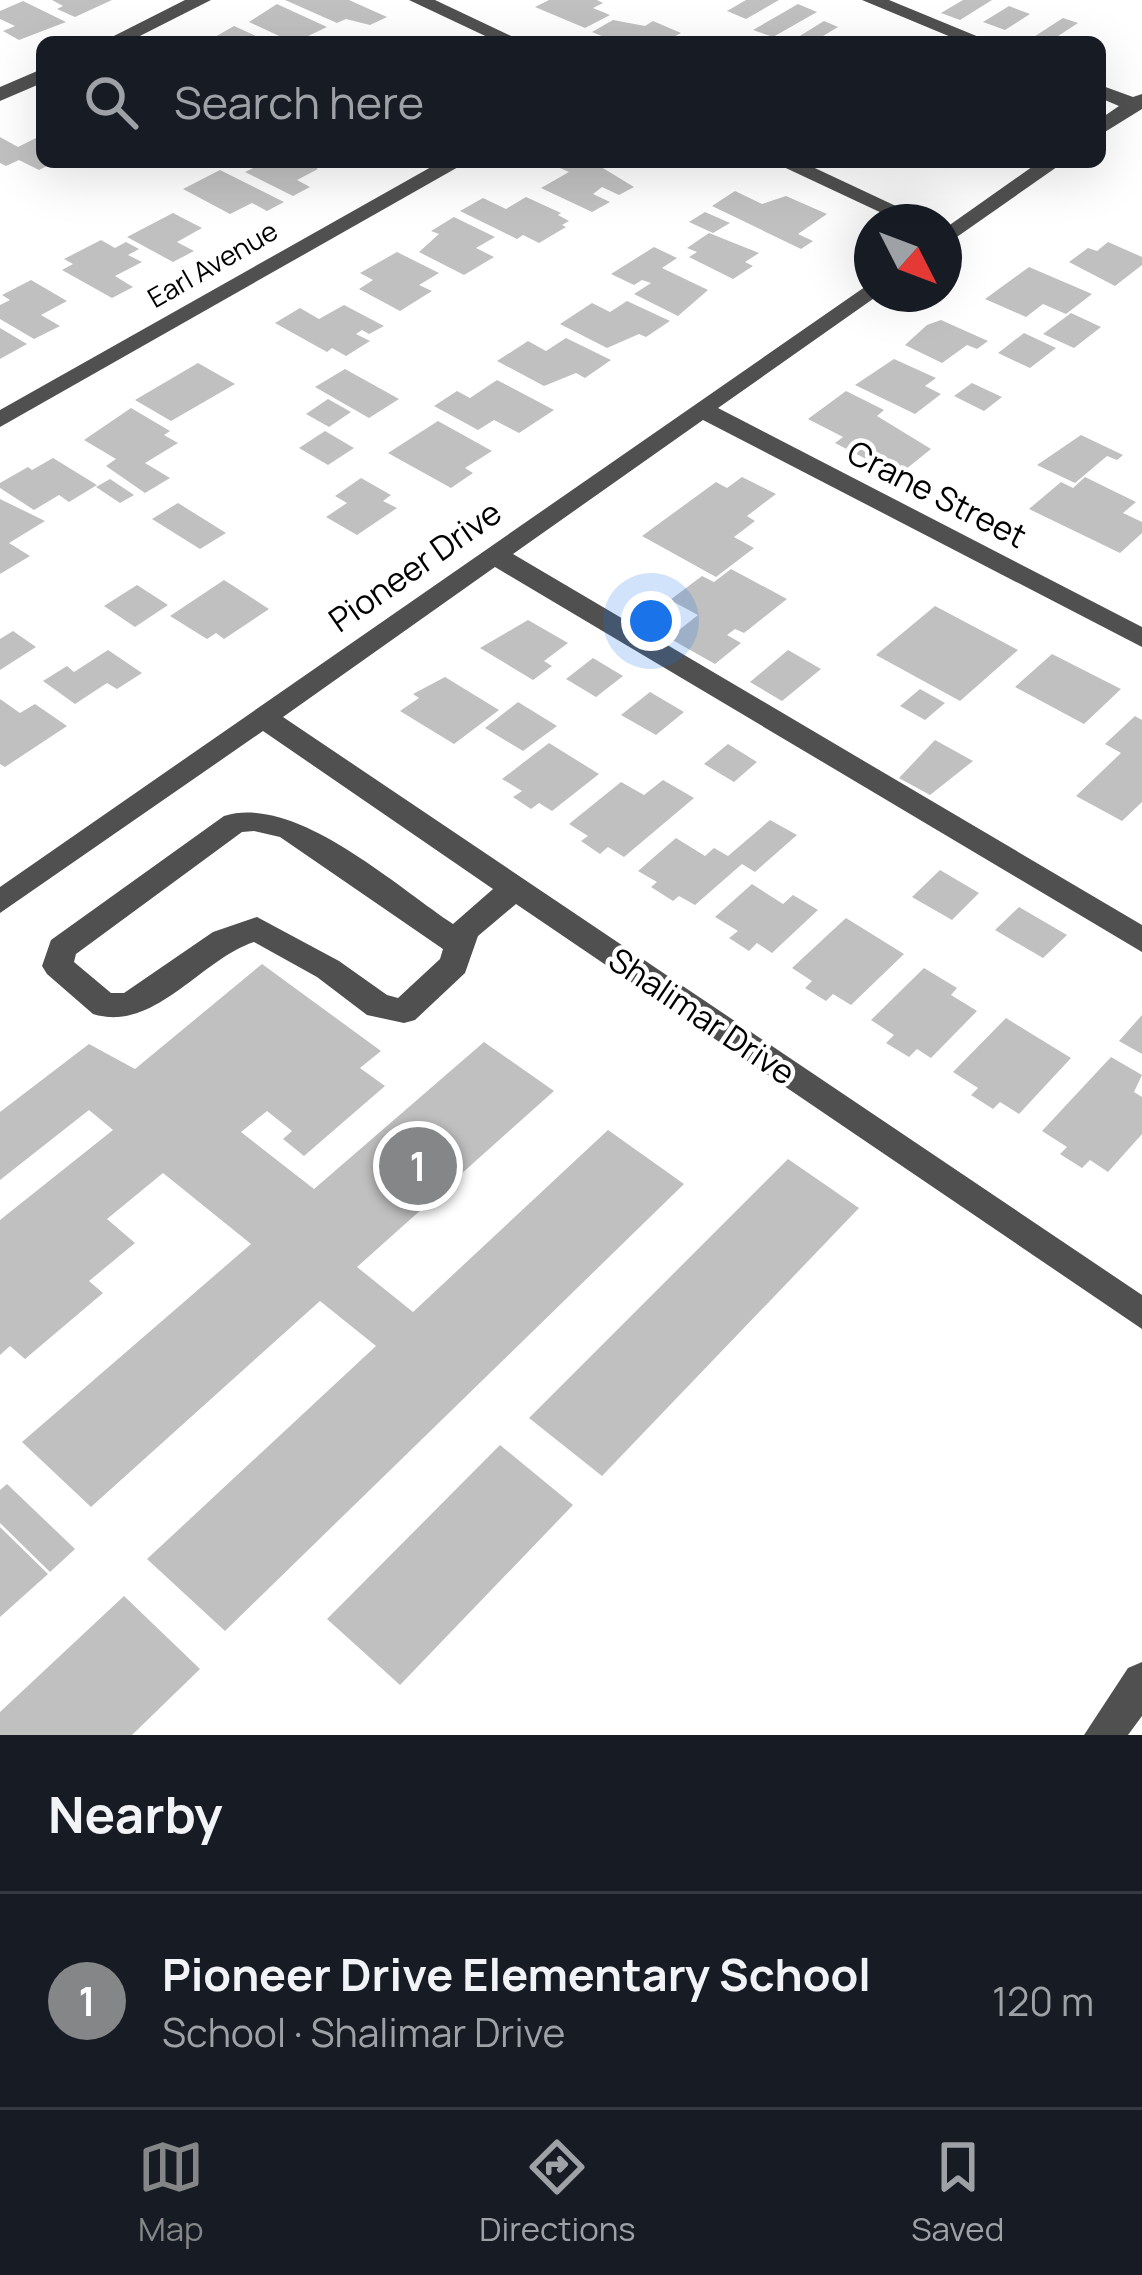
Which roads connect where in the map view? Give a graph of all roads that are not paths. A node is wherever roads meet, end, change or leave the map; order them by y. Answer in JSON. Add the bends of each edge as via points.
{"nodes":[{"id":1,"x":201,"y":0,"type":"edge"},
{"id":2,"x":419,"y":0,"type":"edge"},
{"id":3,"x":872,"y":0,"type":"edge"},
{"id":4,"x":125,"y":36,"type":"edge"},
{"id":5,"x":500,"y":36,"type":"edge"},
{"id":6,"x":965,"y":36,"type":"edge"},
{"id":7,"x":36,"y":78,"type":"edge"},
{"id":8,"x":1106,"y":93,"type":"edge"},
{"id":9,"x":0,"y":95,"type":"edge"},
{"id":10,"x":1138,"y":103,"type":"edge"},
{"id":11,"x":1106,"y":125,"type":"edge"},
{"id":12,"x":445,"y":168,"type":"edge"},
{"id":13,"x":798,"y":168,"type":"edge"},
{"id":14,"x":1044,"y":168,"type":"edge"},
{"id":15,"x":879,"y":204,"type":"edge"},
{"id":16,"x":962,"y":225,"type":"edge"},
{"id":17,"x":854,"y":302,"type":"edge"},
{"id":18,"x":701,"y":409,"type":"junction"},
{"id":19,"x":0,"y":420,"type":"edge"},
{"id":20,"x":493,"y":554,"type":"junction"},
{"id":21,"x":1142,"y":638,"type":"edge"},
{"id":22,"x":262,"y":718,"type":"junction"},
{"id":23,"x":514,"y":888,"type":"junction"},
{"id":24,"x":0,"y":902,"type":"edge"},
{"id":25,"x":1142,"y":940,"type":"edge"},
{"id":26,"x":460,"y":945,"type":"junction"},
{"id":27,"x":1142,"y":1314,"type":"edge"},
{"id":28,"x":1142,"y":1682,"type":"edge"},
{"id":29,"x":1104,"y":1735,"type":"edge"}],
"edges":[{"from":1,"to":4,"type":"street"},
{"from":2,"to":5,"type":"street"},
{"from":3,"to":6,"type":"street"},
{"from":7,"to":9,"type":"street"},
{"from":8,"to":10,"type":"street"},
{"from":10,"to":11,"type":"street"},
{"from":12,"to":19,"type":"street","name":"Earl Avenue"},
{"from":13,"to":15,"type":"street"},
{"from":14,"to":16,"type":"street"},
{"from":17,"to":18,"type":"street","name":"Pioneer Drive"},
{"from":18,"to":20,"type":"street","name":"Pioneer Drive"},
{"from":18,"to":21,"type":"street","name":"Crane Street"},
{"from":20,"to":22,"type":"street","name":"Pioneer Drive"},
{"from":20,"to":25,"type":"street"},
{"from":22,"to":23,"type":"street","name":"Shalimar Drive"},
{"from":22,"to":24,"type":"street","name":"Pioneer Drive"},
{"from":23,"to":26,"type":"street","via":[[465,930]]},
{"from":23,"to":27,"type":"street","name":"Shalimar Drive"},
{"from":26,"to":26,"type":"street","via":[[290,828],[254,820],[234,823],[62,948],[58,966],[104,1005],[130,1005],[224,940],[257,929],[378,1006],[404,1011],[454,965]]},
{"from":28,"to":29,"type":"street"}]}
